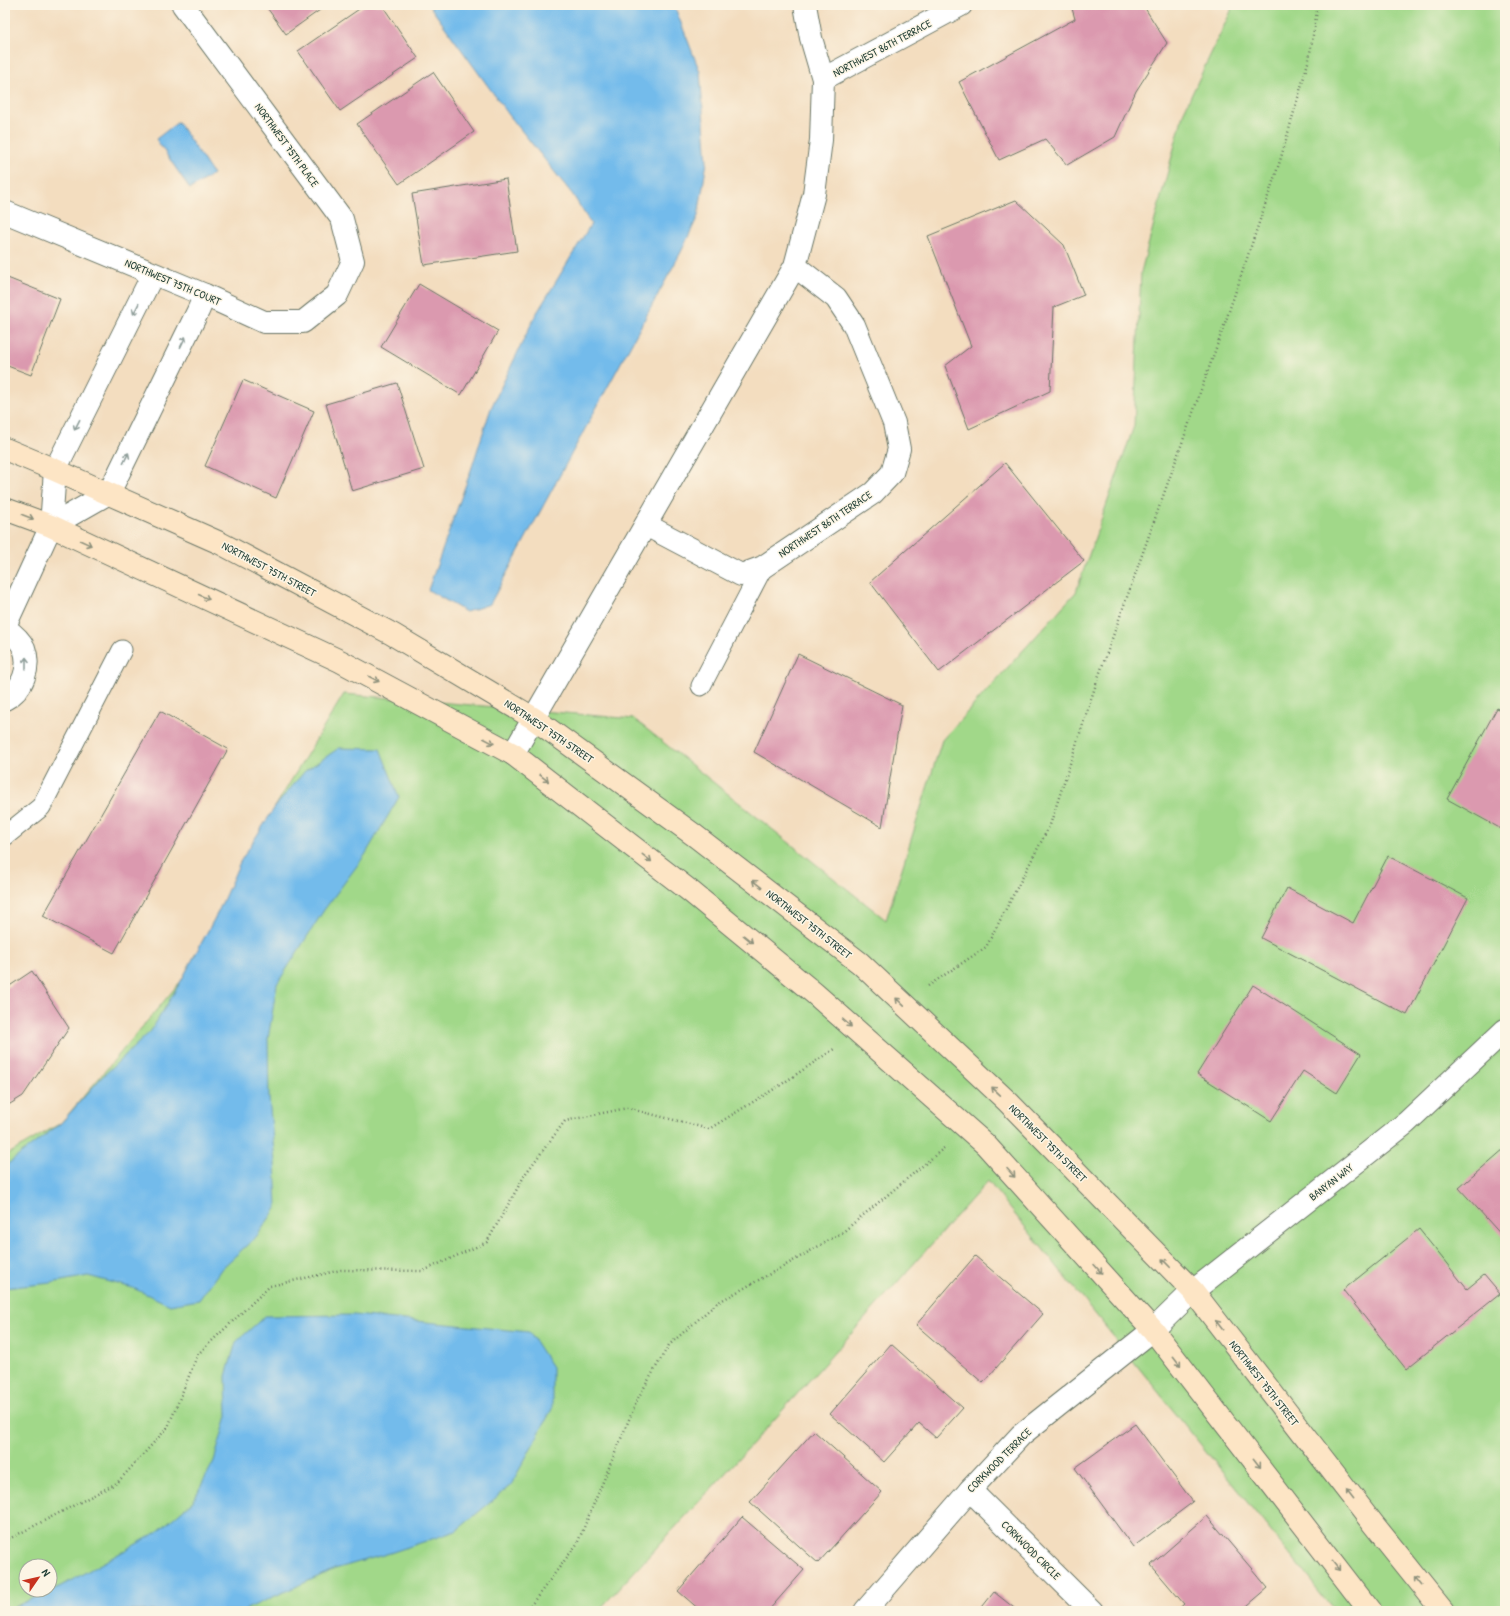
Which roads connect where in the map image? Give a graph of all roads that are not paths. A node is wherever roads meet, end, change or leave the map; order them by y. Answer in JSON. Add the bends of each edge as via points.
{"nodes":[{"id":1,"x":183,"y":5,"type":"edge"},
{"id":2,"x":805,"y":5,"type":"edge"},
{"id":3,"x":961,"y":5,"type":"edge"},
{"id":4,"x":823,"y":79,"type":"junction"},
{"id":5,"x":5,"y":212,"type":"edge"},
{"id":6,"x":795,"y":266,"type":"junction"},
{"id":7,"x":153,"y":274,"type":"junction"},
{"id":8,"x":204,"y":295,"type":"junction"},
{"id":9,"x":337,"y":295,"type":"joint"},
{"id":10,"x":5,"y":450,"type":"edge"},
{"id":11,"x":55,"y":470,"type":"junction"},
{"id":12,"x":109,"y":493,"type":"junction"},
{"id":13,"x":5,"y":509,"type":"edge"},
{"id":14,"x":646,"y":525,"type":"junction"},
{"id":15,"x":51,"y":526,"type":"junction"},
{"id":16,"x":762,"y":567,"type":"junction"},
{"id":17,"x":5,"y":627,"type":"edge"},
{"id":18,"x":122,"y":650,"type":"dead end"},
{"id":19,"x":701,"y":686,"type":"dead end"},
{"id":20,"x":5,"y":699,"type":"edge"},
{"id":21,"x":533,"y":718,"type":"junction"},
{"id":22,"x":513,"y":754,"type":"junction"},
{"id":23,"x":5,"y":836,"type":"edge"},
{"id":24,"x":1505,"y":1030,"type":"edge"},
{"id":25,"x":1193,"y":1291,"type":"junction"},
{"id":26,"x":1153,"y":1330,"type":"junction"},
{"id":27,"x":970,"y":1490,"type":"junction"},
{"id":28,"x":865,"y":1611,"type":"edge"},
{"id":29,"x":1092,"y":1611,"type":"edge"},
{"id":30,"x":1370,"y":1611,"type":"edge"},
{"id":31,"x":1443,"y":1611,"type":"edge"}],
"edges":[{"from":1,"to":9,"type":"street","name":"NORTHWEST 75TH PLACE","via":[[342,220],[353,262]]},
{"from":2,"to":4,"type":"street","name":"NORTHWEST 86TH TERRACE"},
{"from":3,"to":4,"type":"street","name":"NORTHWEST 86TH TERRACE"},
{"from":4,"to":6,"type":"street","name":"NORTHWEST 86TH TERRACE","via":[[821,140],[814,194]]},
{"from":5,"to":7,"type":"street","name":"NORTHWEST 75TH COURT"},
{"from":6,"to":14,"type":"street","name":"NORTHWEST 86TH TERRACE"},
{"from":6,"to":16,"type":"street","name":"NORTHWEST 86TH TERRACE","via":[[836,298],[854,325],[894,423],[899,449],[892,473],[873,493]]},
{"from":7,"to":8,"type":"street","name":"NORTHWEST 75TH COURT"},
{"from":7,"to":11,"type":"street","one_way":true},
{"from":8,"to":9,"type":"street","name":"NORTHWEST 75TH COURT","via":[[264,322],[303,322]]},
{"from":12,"to":8,"type":"street","one_way":true},
{"from":10,"to":11,"type":"street","name":"NORTHWEST 75TH STREET"},
{"from":11,"to":12,"type":"street","name":"NORTHWEST 75TH STREET"},
{"from":11,"to":15,"type":"street"},
{"from":12,"to":15,"type":"street"},
{"from":12,"to":21,"type":"street","name":"NORTHWEST 75TH STREET","via":[[220,543],[392,634]]},
{"from":13,"to":15,"type":"street","one_way":true},
{"from":14,"to":16,"type":"street","name":"NORTHWEST 86TH TERRACE","via":[[742,575]]},
{"from":14,"to":21,"type":"street","name":"NORTHWEST 86TH TERRACE"},
{"from":15,"to":17,"type":"street"},
{"from":15,"to":22,"type":"street","one_way":true,"via":[[340,661]]},
{"from":16,"to":19,"type":"lane"},
{"from":20,"to":17,"type":"street","one_way":true,"via":[[20,687],[26,674],[27,660],[24,647]]},
{"from":18,"to":23,"type":"lane","via":[[41,807]]},
{"from":21,"to":22,"type":"street","name":"NORTHWEST 86TH TERRACE"},
{"from":25,"to":21,"type":"street","name":"NORTHWEST 75TH STREET","one_way":true,"via":[[1008,1102],[860,963],[694,835]]},
{"from":22,"to":26,"type":"street","one_way":true,"via":[[690,891],[814,993],[985,1144]]},
{"from":24,"to":25,"type":"street","name":"BANYAN WAY","via":[[1406,1123]]},
{"from":25,"to":26,"type":"street","name":"BANYAN WAY"},
{"from":31,"to":25,"type":"street","name":"NORTHWEST 75TH STREET","one_way":true},
{"from":26,"to":27,"type":"street","name":"CORKWOOD TERRACE","via":[[1021,1435]]},
{"from":26,"to":30,"type":"street","one_way":true},
{"from":27,"to":28,"type":"street","name":"CORKWOOD TERRACE"},
{"from":27,"to":29,"type":"street","name":"CORKWOOD CIRCLE"}]}
